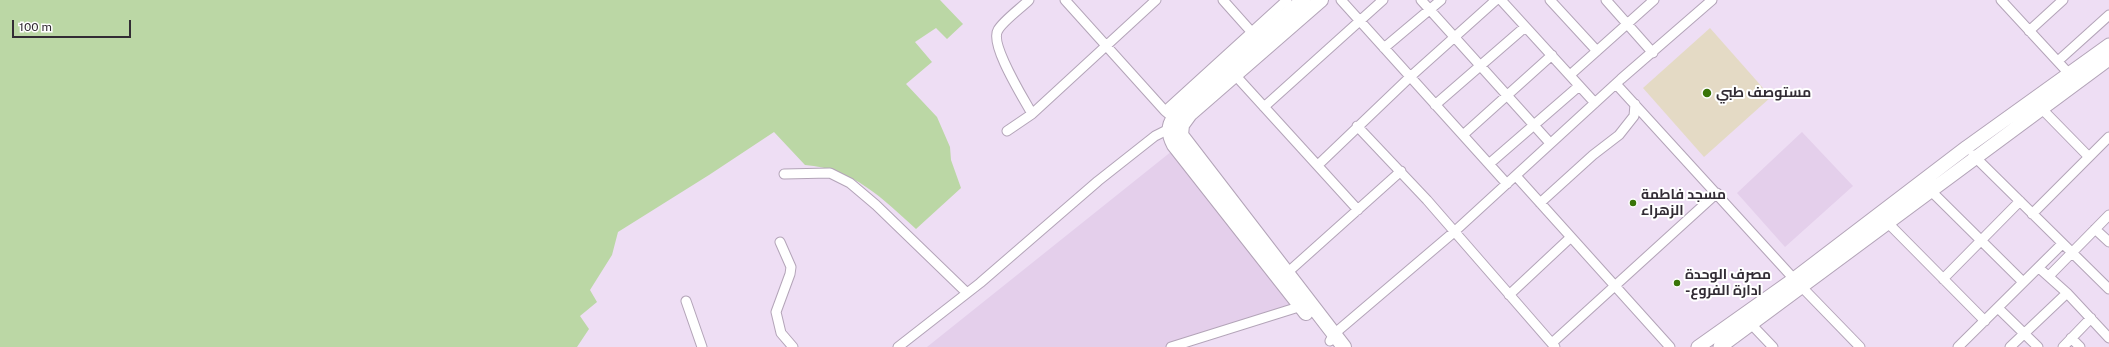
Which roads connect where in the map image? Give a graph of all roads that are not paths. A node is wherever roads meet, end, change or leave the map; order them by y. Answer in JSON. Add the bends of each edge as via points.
{"nodes":[{"id":1,"x":1029,"y":0,"type":"edge"},
{"id":2,"x":1065,"y":0,"type":"edge"},
{"id":3,"x":1156,"y":0,"type":"edge"},
{"id":4,"x":1223,"y":0,"type":"edge"},
{"id":5,"x":1287,"y":0,"type":"edge"},
{"id":6,"x":1302,"y":0,"type":"edge"},
{"id":7,"x":1321,"y":0,"type":"edge"},
{"id":8,"x":1341,"y":0,"type":"edge"},
{"id":9,"x":1383,"y":0,"type":"edge"},
{"id":10,"x":1421,"y":0,"type":"edge"},
{"id":11,"x":1441,"y":0,"type":"edge"},
{"id":12,"x":1496,"y":0,"type":"edge"},
{"id":13,"x":1501,"y":0,"type":"edge"},
{"id":14,"x":1550,"y":0,"type":"edge"},
{"id":15,"x":1606,"y":0,"type":"edge"},
{"id":16,"x":1712,"y":0,"type":"edge"},
{"id":17,"x":2001,"y":0,"type":"edge"},
{"id":18,"x":1653,"y":1,"type":"edge"},
{"id":19,"x":2058,"y":2,"type":"edge"},
{"id":20,"x":1430,"y":10,"type":"junction"},
{"id":21,"x":2109,"y":14,"type":"edge"},
{"id":22,"x":1359,"y":21,"type":"junction"},
{"id":23,"x":1628,"y":24,"type":"junction"},
{"id":24,"x":1525,"y":27,"type":"junction"},
{"id":25,"x":2029,"y":31,"type":"junction"},
{"id":26,"x":1255,"y":36,"type":"junction"},
{"id":27,"x":1455,"y":36,"type":"junction"},
{"id":28,"x":2109,"y":45,"type":"edge"},
{"id":29,"x":1106,"y":46,"type":"junction"},
{"id":30,"x":1384,"y":48,"type":"junction"},
{"id":31,"x":1596,"y":51,"type":"junction"},
{"id":32,"x":1653,"y":53,"type":"junction"},
{"id":33,"x":1552,"y":55,"type":"junction"},
{"id":34,"x":2109,"y":59,"type":"edge"},
{"id":35,"x":2058,"y":61,"type":"junction"},
{"id":36,"x":1482,"y":65,"type":"junction"},
{"id":37,"x":1570,"y":75,"type":"junction"},
{"id":38,"x":1236,"y":76,"type":"junction"},
{"id":39,"x":1410,"y":77,"type":"junction"},
{"id":40,"x":2073,"y":78,"type":"junction"},
{"id":41,"x":1616,"y":84,"type":"junction"},
{"id":42,"x":1579,"y":86,"type":"junction"},
{"id":43,"x":1508,"y":95,"type":"junction"},
{"id":44,"x":1595,"y":103,"type":"junction"},
{"id":45,"x":1635,"y":104,"type":"junction"},
{"id":46,"x":1435,"y":105,"type":"junction"},
{"id":47,"x":1264,"y":107,"type":"junction"},
{"id":48,"x":2041,"y":108,"type":"junction"},
{"id":49,"x":1032,"y":114,"type":"junction"},
{"id":50,"x":1174,"y":122,"type":"junction"},
{"id":51,"x":1534,"y":124,"type":"junction"},
{"id":52,"x":1357,"y":126,"type":"junction"},
{"id":53,"x":1007,"y":131,"type":"dead end"},
{"id":54,"x":1463,"y":135,"type":"junction"},
{"id":55,"x":2109,"y":137,"type":"edge"},
{"id":56,"x":1550,"y":143,"type":"junction"},
{"id":57,"x":1971,"y":152,"type":"junction"},
{"id":58,"x":2089,"y":157,"type":"junction"},
{"id":59,"x":1489,"y":164,"type":"junction"},
{"id":60,"x":1318,"y":165,"type":"junction"},
{"id":61,"x":1401,"y":171,"type":"junction"},
{"id":62,"x":784,"y":174,"type":"dead end"},
{"id":63,"x":1516,"y":176,"type":"junction"},
{"id":64,"x":1507,"y":184,"type":"junction"},
{"id":65,"x":1930,"y":190,"type":"junction"},
{"id":66,"x":1717,"y":193,"type":"junction"},
{"id":67,"x":2020,"y":201,"type":"junction"},
{"id":68,"x":1540,"y":203,"type":"junction"},
{"id":69,"x":1358,"y":210,"type":"junction"},
{"id":70,"x":2032,"y":214,"type":"junction"},
{"id":71,"x":2109,"y":215,"type":"edge"},
{"id":72,"x":1887,"y":222,"type":"junction"},
{"id":73,"x":2095,"y":228,"type":"junction"},
{"id":74,"x":1454,"y":232,"type":"junction"},
{"id":75,"x":1571,"y":237,"type":"junction"},
{"id":76,"x":1981,"y":240,"type":"junction"},
{"id":77,"x":780,"y":242,"type":"dead end"},
{"id":78,"x":2109,"y":242,"type":"edge"},
{"id":79,"x":2062,"y":244,"type":"junction"},
{"id":80,"x":2072,"y":253,"type":"junction"},
{"id":81,"x":2039,"y":268,"type":"junction"},
{"id":82,"x":1287,"y":273,"type":"junction"},
{"id":83,"x":2049,"y":276,"type":"junction"},
{"id":84,"x":1943,"y":279,"type":"junction"},
{"id":85,"x":2023,"y":282,"type":"junction"},
{"id":86,"x":1799,"y":283,"type":"junction"},
{"id":87,"x":1614,"y":285,"type":"junction"},
{"id":88,"x":2109,"y":289,"type":"edge"},
{"id":89,"x":967,"y":293,"type":"junction"},
{"id":90,"x":2067,"y":293,"type":"junction"},
{"id":91,"x":1509,"y":295,"type":"junction"},
{"id":92,"x":686,"y":300,"type":"dead end"},
{"id":93,"x":1306,"y":304,"type":"junction"},
{"id":94,"x":1998,"y":308,"type":"junction"},
{"id":95,"x":2092,"y":318,"type":"junction"},
{"id":96,"x":1985,"y":321,"type":"junction"},
{"id":97,"x":1751,"y":324,"type":"junction"},
{"id":98,"x":2024,"y":334,"type":"junction"},
{"id":99,"x":2071,"y":338,"type":"junction"},
{"id":100,"x":2109,"y":338,"type":"edge"},
{"id":101,"x":1333,"y":341,"type":"edge"},
{"id":102,"x":1553,"y":345,"type":"edge"},
{"id":103,"x":1964,"y":345,"type":"edge"},
{"id":104,"x":702,"y":347,"type":"edge"},
{"id":105,"x":793,"y":347,"type":"edge"},
{"id":106,"x":898,"y":347,"type":"edge"},
{"id":107,"x":1171,"y":347,"type":"edge"},
{"id":108,"x":1344,"y":347,"type":"edge"},
{"id":109,"x":1670,"y":347,"type":"edge"},
{"id":110,"x":1698,"y":347,"type":"edge"},
{"id":111,"x":1720,"y":347,"type":"edge"},
{"id":112,"x":1773,"y":347,"type":"edge"},
{"id":113,"x":1860,"y":347,"type":"edge"},
{"id":114,"x":2010,"y":347,"type":"edge"},
{"id":115,"x":2038,"y":347,"type":"edge"},
{"id":116,"x":2063,"y":347,"type":"edge"},
{"id":117,"x":2080,"y":347,"type":"edge"}],
"edges":[{"from":1,"to":49,"type":"street","via":[[998,30],[995,38],[999,51]]},
{"from":2,"to":29,"type":"street"},
{"from":3,"to":29,"type":"street"},
{"from":4,"to":26,"type":"street"},
{"from":5,"to":26,"type":"street"},
{"from":6,"to":26,"type":"main road"},
{"from":7,"to":38,"type":"main road"},
{"from":8,"to":22,"type":"street"},
{"from":9,"to":22,"type":"street"},
{"from":10,"to":20,"type":"street"},
{"from":11,"to":20,"type":"street"},
{"from":12,"to":27,"type":"street"},
{"from":13,"to":24,"type":"street"},
{"from":14,"to":31,"type":"street"},
{"from":15,"to":23,"type":"street"},
{"from":16,"to":32,"type":"street"},
{"from":17,"to":25,"type":"street"},
{"from":18,"to":23,"type":"street"},
{"from":19,"to":25,"type":"street"},
{"from":20,"to":27,"type":"street"},
{"from":20,"to":30,"type":"street"},
{"from":21,"to":35,"type":"street"},
{"from":22,"to":30,"type":"street"},
{"from":22,"to":47,"type":"street"},
{"from":23,"to":31,"type":"street"},
{"from":23,"to":32,"type":"street"},
{"from":24,"to":33,"type":"street"},
{"from":24,"to":36,"type":"street"},
{"from":25,"to":35,"type":"street"},
{"from":26,"to":50,"type":"main road"},
{"from":27,"to":36,"type":"street"},
{"from":27,"to":39,"type":"street"},
{"from":28,"to":40,"type":"main road"},
{"from":29,"to":49,"type":"street"},
{"from":29,"to":50,"type":"street"},
{"from":30,"to":39,"type":"street"},
{"from":31,"to":37,"type":"street"},
{"from":32,"to":41,"type":"street"},
{"from":33,"to":37,"type":"street"},
{"from":33,"to":43,"type":"street"},
{"from":34,"to":40,"type":"main road"},
{"from":35,"to":40,"type":"street"},
{"from":36,"to":43,"type":"street"},
{"from":36,"to":46,"type":"street"},
{"from":37,"to":42,"type":"street"},
{"from":38,"to":47,"type":"street"},
{"from":38,"to":50,"type":"main road","via":[[1190,114]]},
{"from":39,"to":46,"type":"street"},
{"from":39,"to":52,"type":"street"},
{"from":40,"to":48,"type":"main road"},
{"from":40,"to":57,"type":"main road"},
{"from":41,"to":44,"type":"street"},
{"from":41,"to":45,"type":"street"},
{"from":42,"to":44,"type":"street"},
{"from":42,"to":51,"type":"street"},
{"from":43,"to":51,"type":"street"},
{"from":43,"to":54,"type":"street"},
{"from":44,"to":56,"type":"street"},
{"from":45,"to":66,"type":"street"},
{"from":45,"to":68,"type":"street","via":[[1634,116],[1620,135],[1593,155]]},
{"from":46,"to":54,"type":"street"},
{"from":47,"to":60,"type":"street"},
{"from":48,"to":57,"type":"main road"},
{"from":48,"to":58,"type":"street"},
{"from":49,"to":53,"type":"street"},
{"from":50,"to":82,"type":"main road","via":[[1180,135]]},
{"from":50,"to":89,"type":"street","via":[[1098,181]]},
{"from":50,"to":93,"type":"main road","via":[[1174,145]]},
{"from":51,"to":56,"type":"street"},
{"from":51,"to":59,"type":"street"},
{"from":52,"to":60,"type":"street"},
{"from":52,"to":61,"type":"street"},
{"from":54,"to":59,"type":"street"},
{"from":55,"to":58,"type":"street"},
{"from":56,"to":63,"type":"street"},
{"from":57,"to":65,"type":"main road"},
{"from":57,"to":67,"type":"street"},
{"from":57,"to":86,"type":"main road"},
{"from":58,"to":70,"type":"street"},
{"from":59,"to":64,"type":"street"},
{"from":60,"to":69,"type":"street"},
{"from":61,"to":69,"type":"street"},
{"from":61,"to":74,"type":"street"},
{"from":62,"to":89,"type":"street","via":[[830,173],[850,183]]},
{"from":63,"to":64,"type":"street"},
{"from":63,"to":68,"type":"street"},
{"from":64,"to":74,"type":"street"},
{"from":65,"to":72,"type":"main road"},
{"from":65,"to":76,"type":"street"},
{"from":66,"to":86,"type":"street"},
{"from":66,"to":87,"type":"street"},
{"from":67,"to":70,"type":"street"},
{"from":67,"to":76,"type":"street"},
{"from":68,"to":75,"type":"street"},
{"from":69,"to":82,"type":"street"},
{"from":70,"to":79,"type":"street"},
{"from":71,"to":73,"type":"street"},
{"from":72,"to":84,"type":"street"},
{"from":72,"to":86,"type":"main road"},
{"from":73,"to":78,"type":"street"},
{"from":73,"to":80,"type":"street"},
{"from":74,"to":91,"type":"street"},
{"from":74,"to":101,"type":"street"},
{"from":75,"to":87,"type":"street"},
{"from":75,"to":91,"type":"street"},
{"from":76,"to":84,"type":"street"},
{"from":76,"to":85,"type":"street"},
{"from":77,"to":105,"type":"street","via":[[791,267],[776,312],[781,333]]},
{"from":79,"to":80,"type":"street"},
{"from":79,"to":81,"type":"street"},
{"from":80,"to":83,"type":"street"},
{"from":80,"to":88,"type":"street"},
{"from":81,"to":83,"type":"street"},
{"from":81,"to":85,"type":"street"},
{"from":82,"to":93,"type":"main road"},
{"from":83,"to":90,"type":"street"},
{"from":84,"to":96,"type":"street"},
{"from":85,"to":94,"type":"street"},
{"from":86,"to":97,"type":"main road"},
{"from":86,"to":110,"type":"main road"},
{"from":86,"to":113,"type":"street"},
{"from":87,"to":102,"type":"street"},
{"from":87,"to":109,"type":"street"},
{"from":89,"to":106,"type":"street"},
{"from":90,"to":95,"type":"street"},
{"from":90,"to":98,"type":"street"},
{"from":91,"to":102,"type":"street"},
{"from":92,"to":104,"type":"street"},
{"from":93,"to":101,"type":"main road"},
{"from":93,"to":107,"type":"street"},
{"from":94,"to":96,"type":"street"},
{"from":94,"to":98,"type":"street"},
{"from":95,"to":99,"type":"street"},
{"from":95,"to":100,"type":"street"},
{"from":96,"to":103,"type":"street"},
{"from":97,"to":111,"type":"main road"},
{"from":97,"to":112,"type":"street"},
{"from":98,"to":114,"type":"street"},
{"from":98,"to":115,"type":"street"},
{"from":99,"to":116,"type":"street"},
{"from":99,"to":117,"type":"street"},
{"from":101,"to":108,"type":"main road"}]}
